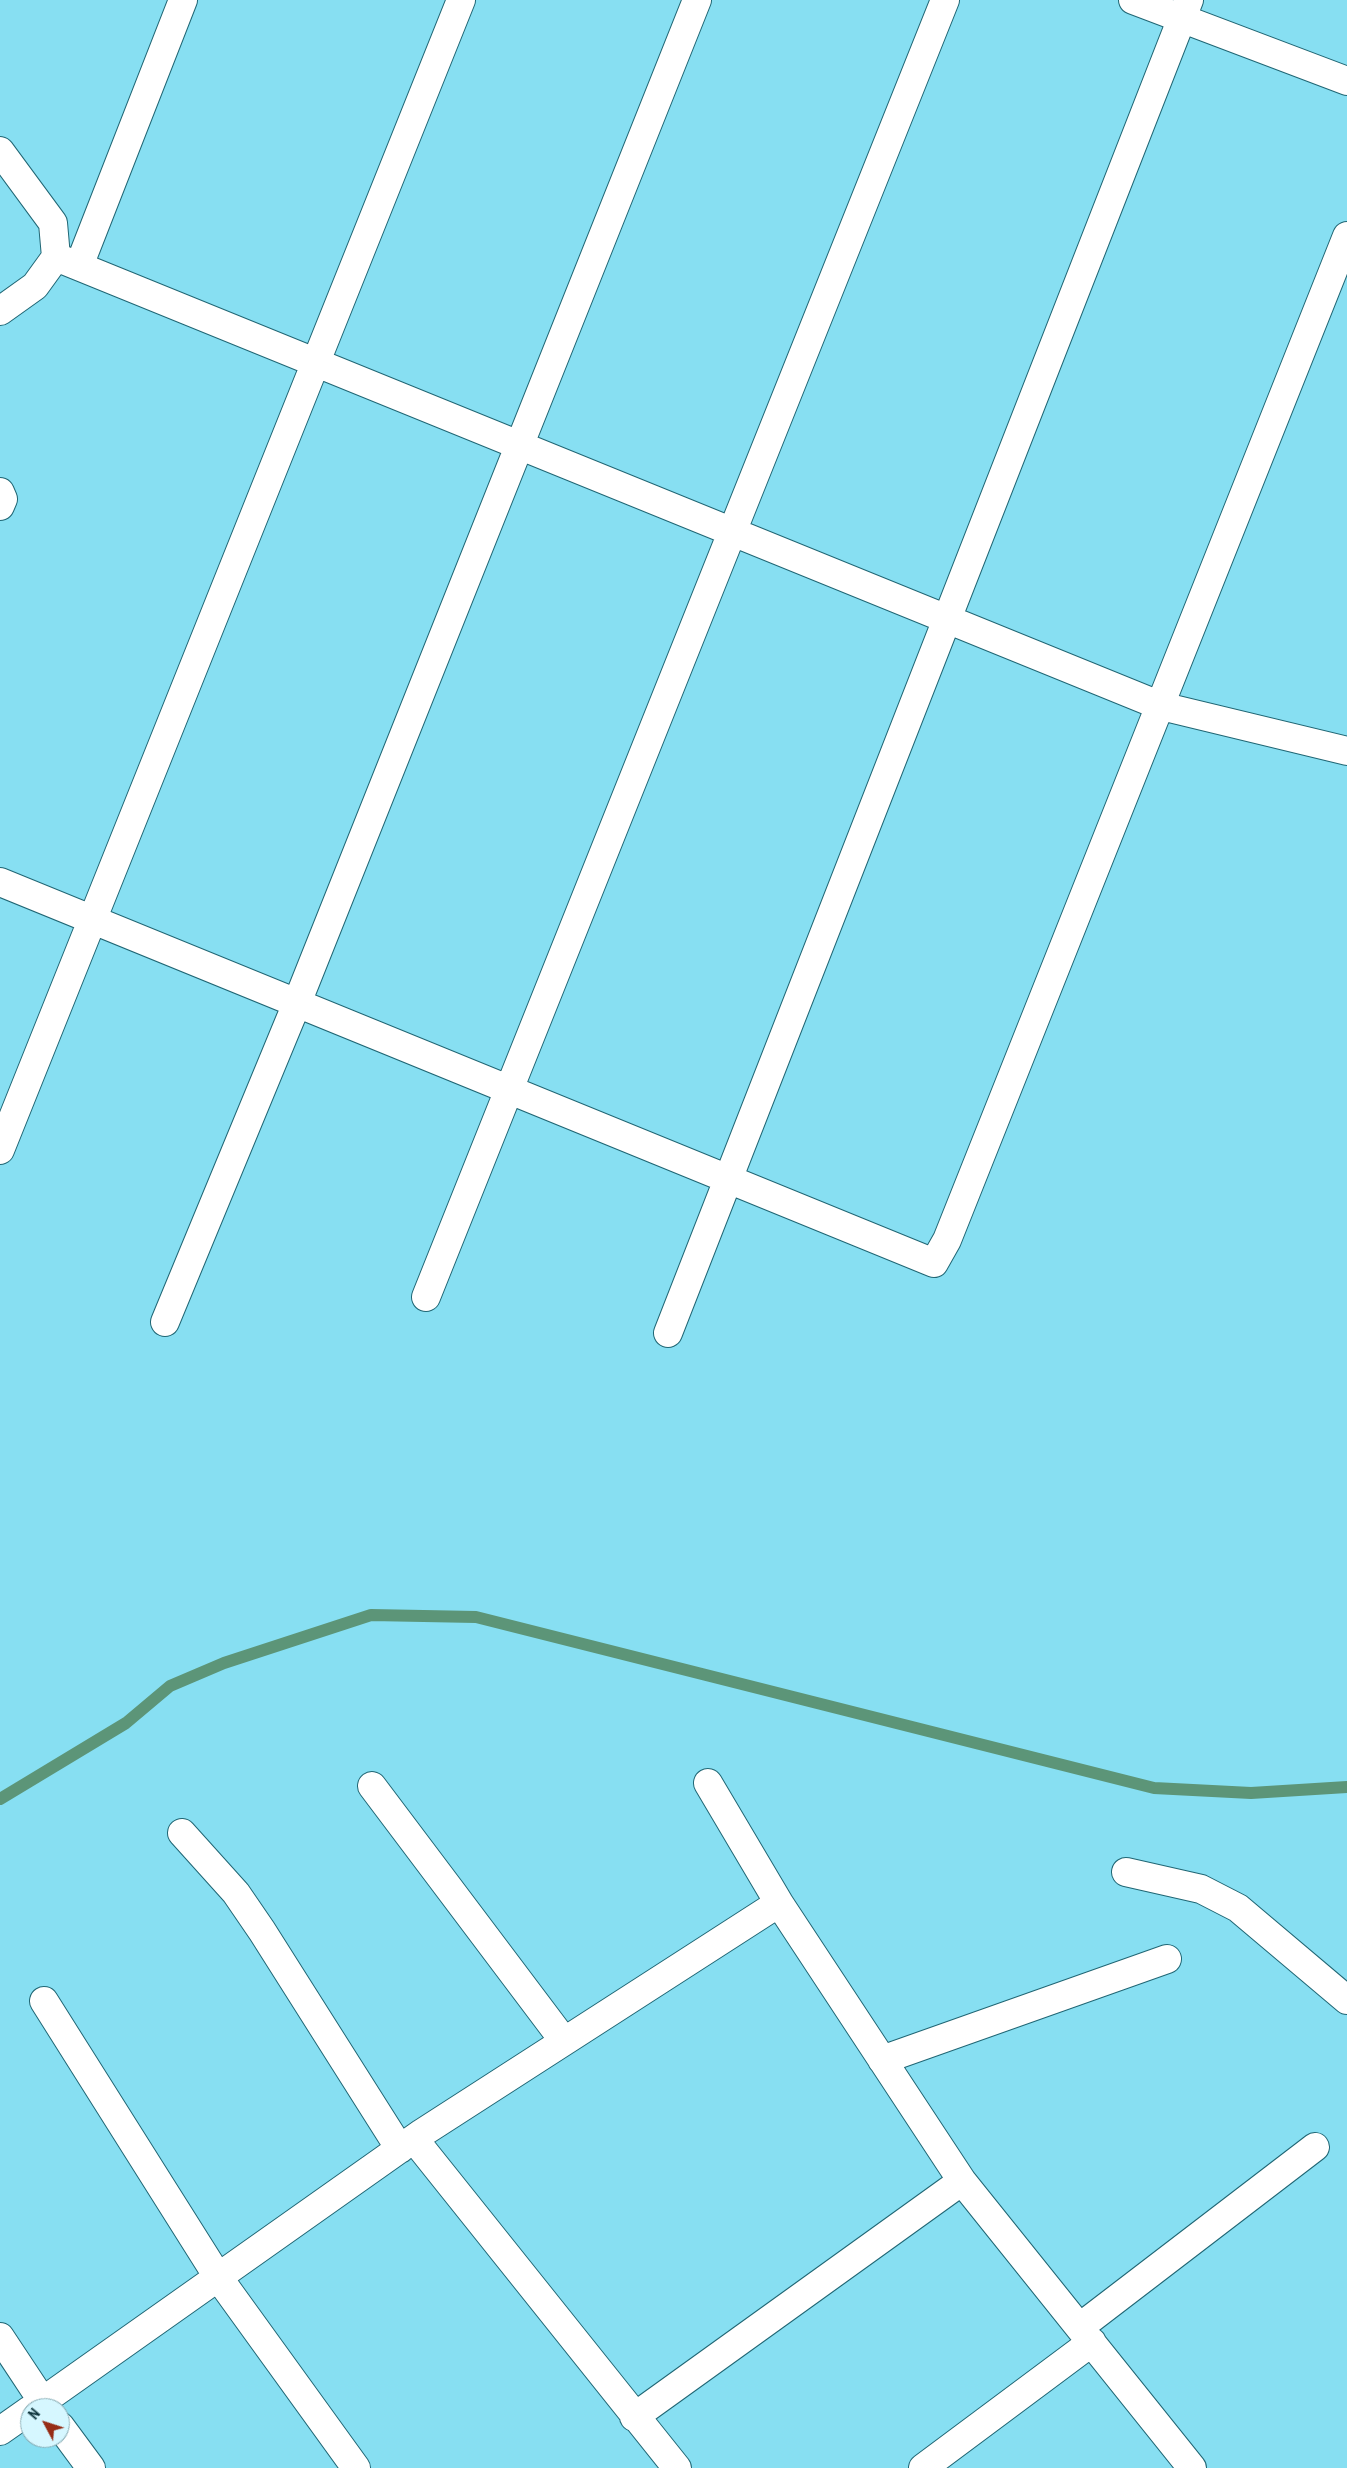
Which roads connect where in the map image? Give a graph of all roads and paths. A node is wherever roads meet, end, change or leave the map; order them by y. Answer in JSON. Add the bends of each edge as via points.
{"nodes":[{"id":1,"x":183,"y":0,"type":"edge"},
{"id":2,"x":461,"y":0,"type":"edge"},
{"id":3,"x":697,"y":0,"type":"edge"},
{"id":4,"x":945,"y":0,"type":"edge"},
{"id":5,"x":1133,"y":0,"type":"edge"},
{"id":6,"x":1186,"y":9,"type":"edge"},
{"id":7,"x":1347,"y":81,"type":"edge"},
{"id":8,"x":0,"y":151,"type":"edge"},
{"id":9,"x":1347,"y":236,"type":"edge"},
{"id":10,"x":68,"y":262,"type":"junction"},
{"id":11,"x":0,"y":311,"type":"edge"},
{"id":12,"x":316,"y":362,"type":"junction"},
{"id":13,"x":519,"y":445,"type":"junction"},
{"id":14,"x":0,"y":492,"type":"edge"},
{"id":15,"x":0,"y":506,"type":"edge"},
{"id":16,"x":732,"y":532,"type":"junction"},
{"id":17,"x":948,"y":620,"type":"junction"},
{"id":18,"x":1160,"y":706,"type":"junction"},
{"id":19,"x":1347,"y":751,"type":"edge"},
{"id":20,"x":0,"y":882,"type":"edge"},
{"id":21,"x":92,"y":920,"type":"junction"},
{"id":22,"x":297,"y":1003,"type":"junction"},
{"id":23,"x":509,"y":1090,"type":"junction"},
{"id":24,"x":0,"y":1150,"type":"edge"},
{"id":25,"x":730,"y":1180,"type":"junction"},
{"id":26,"x":426,"y":1297,"type":"dead end"},
{"id":27,"x":165,"y":1322,"type":"dead end"},
{"id":28,"x":668,"y":1333,"type":"dead end"},
{"id":29,"x":708,"y":1783,"type":"dead end"},
{"id":30,"x":372,"y":1786,"type":"dead end"},
{"id":31,"x":182,"y":1833,"type":"dead end"},
{"id":32,"x":1126,"y":1872,"type":"dead end"},
{"id":33,"x":779,"y":1902,"type":"junction"},
{"id":34,"x":1167,"y":1959,"type":"dead end"},
{"id":35,"x":1347,"y":2000,"type":"edge"},
{"id":36,"x":44,"y":2001,"type":"dead end"},
{"id":37,"x":564,"y":2041,"type":"junction"},
{"id":38,"x":882,"y":2060,"type":"junction"},
{"id":39,"x":407,"y":2144,"type":"junction"},
{"id":40,"x":1315,"y":2147,"type":"dead end"},
{"id":41,"x":962,"y":2181,"type":"junction"},
{"id":42,"x":218,"y":2276,"type":"junction"},
{"id":43,"x":1086,"y":2334,"type":"junction"},
{"id":44,"x":0,"y":2337,"type":"edge"},
{"id":45,"x":33,"y":2398,"type":"edge"},
{"id":46,"x":50,"y":2398,"type":"edge"},
{"id":47,"x":634,"y":2416,"type":"junction"},
{"id":48,"x":20,"y":2418,"type":"edge"},
{"id":49,"x":0,"y":2431,"type":"edge"},
{"id":50,"x":70,"y":2440,"type":"edge"},
{"id":51,"x":91,"y":2468,"type":"edge"},
{"id":52,"x":356,"y":2468,"type":"edge"},
{"id":53,"x":677,"y":2468,"type":"edge"},
{"id":54,"x":924,"y":2468,"type":"edge"},
{"id":55,"x":1192,"y":2468,"type":"edge"}],
"edges":[{"from":1,"to":10,"type":"street"},
{"from":2,"to":12,"type":"street"},
{"from":3,"to":13,"type":"street"},
{"from":4,"to":16,"type":"street"},
{"from":5,"to":6,"type":"street"},
{"from":6,"to":7,"type":"street"},
{"from":6,"to":17,"type":"street"},
{"from":8,"to":10,"type":"street","via":[[52,222]]},
{"from":9,"to":18,"type":"street"},
{"from":10,"to":11,"type":"street"},
{"from":10,"to":12,"type":"street"},
{"from":12,"to":13,"type":"street"},
{"from":12,"to":21,"type":"street"},
{"from":13,"to":16,"type":"street"},
{"from":13,"to":22,"type":"street"},
{"from":14,"to":15,"type":"street","via":[[3,499]]},
{"from":16,"to":17,"type":"street"},
{"from":16,"to":23,"type":"street"},
{"from":17,"to":18,"type":"street"},
{"from":17,"to":25,"type":"street"},
{"from":18,"to":19,"type":"street"},
{"from":18,"to":25,"type":"street","via":[[947,1240],[934,1264]]},
{"from":20,"to":21,"type":"street"},
{"from":21,"to":22,"type":"street"},
{"from":21,"to":24,"type":"street"},
{"from":22,"to":23,"type":"street"},
{"from":22,"to":27,"type":"street"},
{"from":23,"to":25,"type":"street"},
{"from":23,"to":26,"type":"street"},
{"from":25,"to":28,"type":"street"},
{"from":29,"to":33,"type":"street"},
{"from":30,"to":37,"type":"street"},
{"from":31,"to":39,"type":"street","via":[[241,1901]]},
{"from":32,"to":35,"type":"street","via":[[1201,1889],[1238,1908]]},
{"from":33,"to":37,"type":"street"},
{"from":33,"to":38,"type":"street"},
{"from":34,"to":38,"type":"street"},
{"from":36,"to":42,"type":"street"},
{"from":37,"to":39,"type":"street"},
{"from":38,"to":41,"type":"street"},
{"from":39,"to":42,"type":"street"},
{"from":39,"to":47,"type":"street"},
{"from":40,"to":43,"type":"street"},
{"from":41,"to":43,"type":"street"},
{"from":41,"to":47,"type":"street"},
{"from":42,"to":46,"type":"street"},
{"from":42,"to":52,"type":"street"},
{"from":43,"to":54,"type":"street"},
{"from":43,"to":55,"type":"street"},
{"from":44,"to":45,"type":"street"},
{"from":47,"to":53,"type":"street"},
{"from":48,"to":49,"type":"street"},
{"from":50,"to":51,"type":"street"}]}
